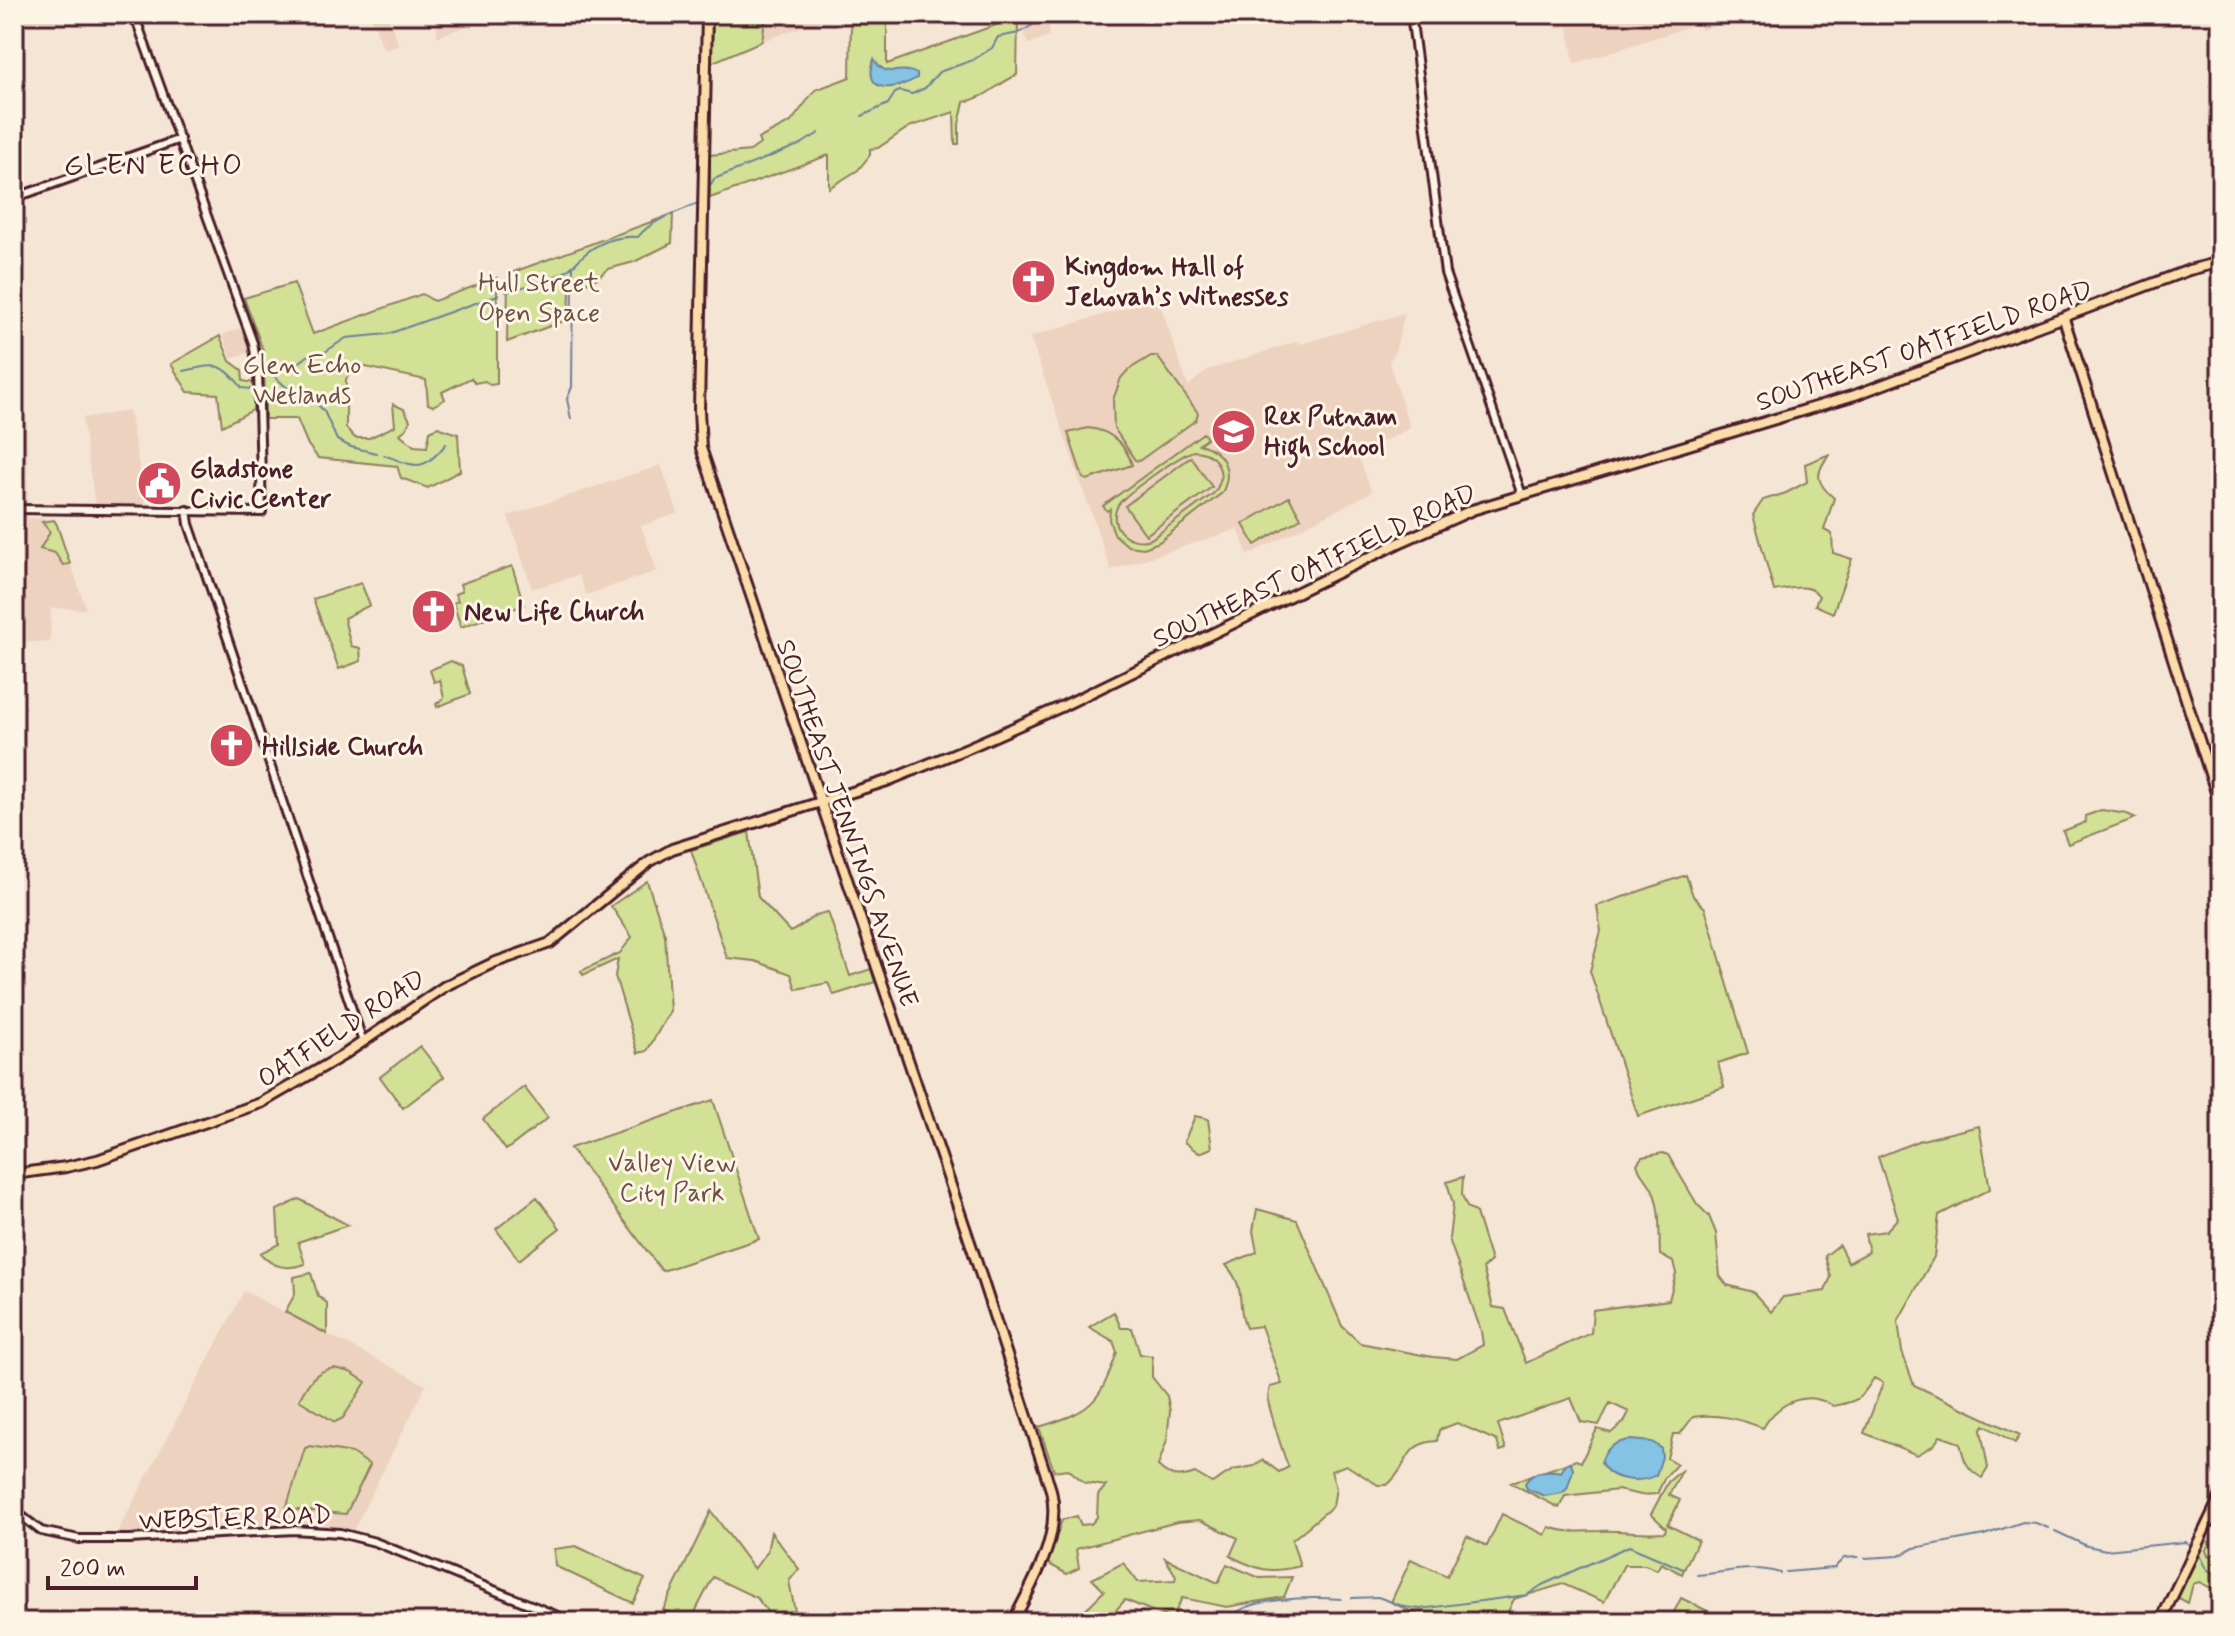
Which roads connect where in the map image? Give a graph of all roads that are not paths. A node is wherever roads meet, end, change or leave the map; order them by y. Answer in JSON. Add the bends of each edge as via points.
{"nodes":[{"id":1,"x":134,"y":14,"type":"edge"},
{"id":2,"x":707,"y":14,"type":"edge"},
{"id":3,"x":1411,"y":14,"type":"edge"},
{"id":4,"x":180,"y":139,"type":"junction"},
{"id":5,"x":14,"y":198,"type":"edge"},
{"id":6,"x":2221,"y":262,"type":"edge"},
{"id":7,"x":2064,"y":319,"type":"junction"},
{"id":8,"x":1522,"y":495,"type":"junction"},
{"id":9,"x":14,"y":509,"type":"edge"},
{"id":10,"x":187,"y":510,"type":"junction"},
{"id":11,"x":821,"y":802,"type":"junction"},
{"id":12,"x":2221,"y":808,"type":"edge"},
{"id":13,"x":623,"y":883,"type":"joint"},
{"id":14,"x":363,"y":1042,"type":"junction"},
{"id":15,"x":14,"y":1174,"type":"edge"},
{"id":16,"x":2221,"y":1495,"type":"edge"},
{"id":17,"x":14,"y":1510,"type":"edge"},
{"id":18,"x":2210,"y":1520,"type":"junction"},
{"id":19,"x":2221,"y":1526,"type":"edge"},
{"id":20,"x":573,"y":1622,"type":"edge"},
{"id":21,"x":1013,"y":1622,"type":"edge"},
{"id":22,"x":2160,"y":1622,"type":"edge"}],
"edges":[{"from":1,"to":4,"type":"street"},
{"from":2,"to":11,"type":"main road","name":"SOUTHEAST JENNINGS AVENUE","via":[[701,446]]},
{"from":3,"to":8,"type":"street","via":[[1445,273]]},
{"from":4,"to":5,"type":"street"},
{"from":4,"to":10,"type":"street","via":[[256,355],[262,512]]},
{"from":6,"to":7,"type":"main road","name":"SOUTHEAST OATFIELD ROAD"},
{"from":7,"to":8,"type":"main road","name":"SOUTHEAST OATFIELD ROAD","via":[[1855,395]]},
{"from":7,"to":12,"type":"main road"},
{"from":8,"to":11,"type":"main road","name":"SOUTHEAST OATFIELD ROAD","via":[[1443,522],[1021,726]]},
{"from":9,"to":10,"type":"street"},
{"from":10,"to":14,"type":"street"},
{"from":11,"to":13,"type":"main road","name":"SOUTHEAST OATFIELD ROAD","via":[[676,847]]},
{"from":11,"to":21,"type":"main road","name":"SOUTHEAST JENNINGS AVENUE","via":[[1052,1497],[1049,1545]]},
{"from":13,"to":14,"type":"main road","name":"OATFIELD ROAD","via":[[550,943],[445,986]]},
{"from":14,"to":15,"type":"main road","name":"OATFIELD ROAD","via":[[235,1114],[97,1160]]},
{"from":16,"to":18,"type":"main road"},
{"from":17,"to":20,"type":"street","name":"WEBSTER ROAD","via":[[41,1531],[79,1539],[294,1530],[340,1533],[375,1542]]},
{"from":18,"to":19,"type":"street"},
{"from":18,"to":22,"type":"main road"}]}
